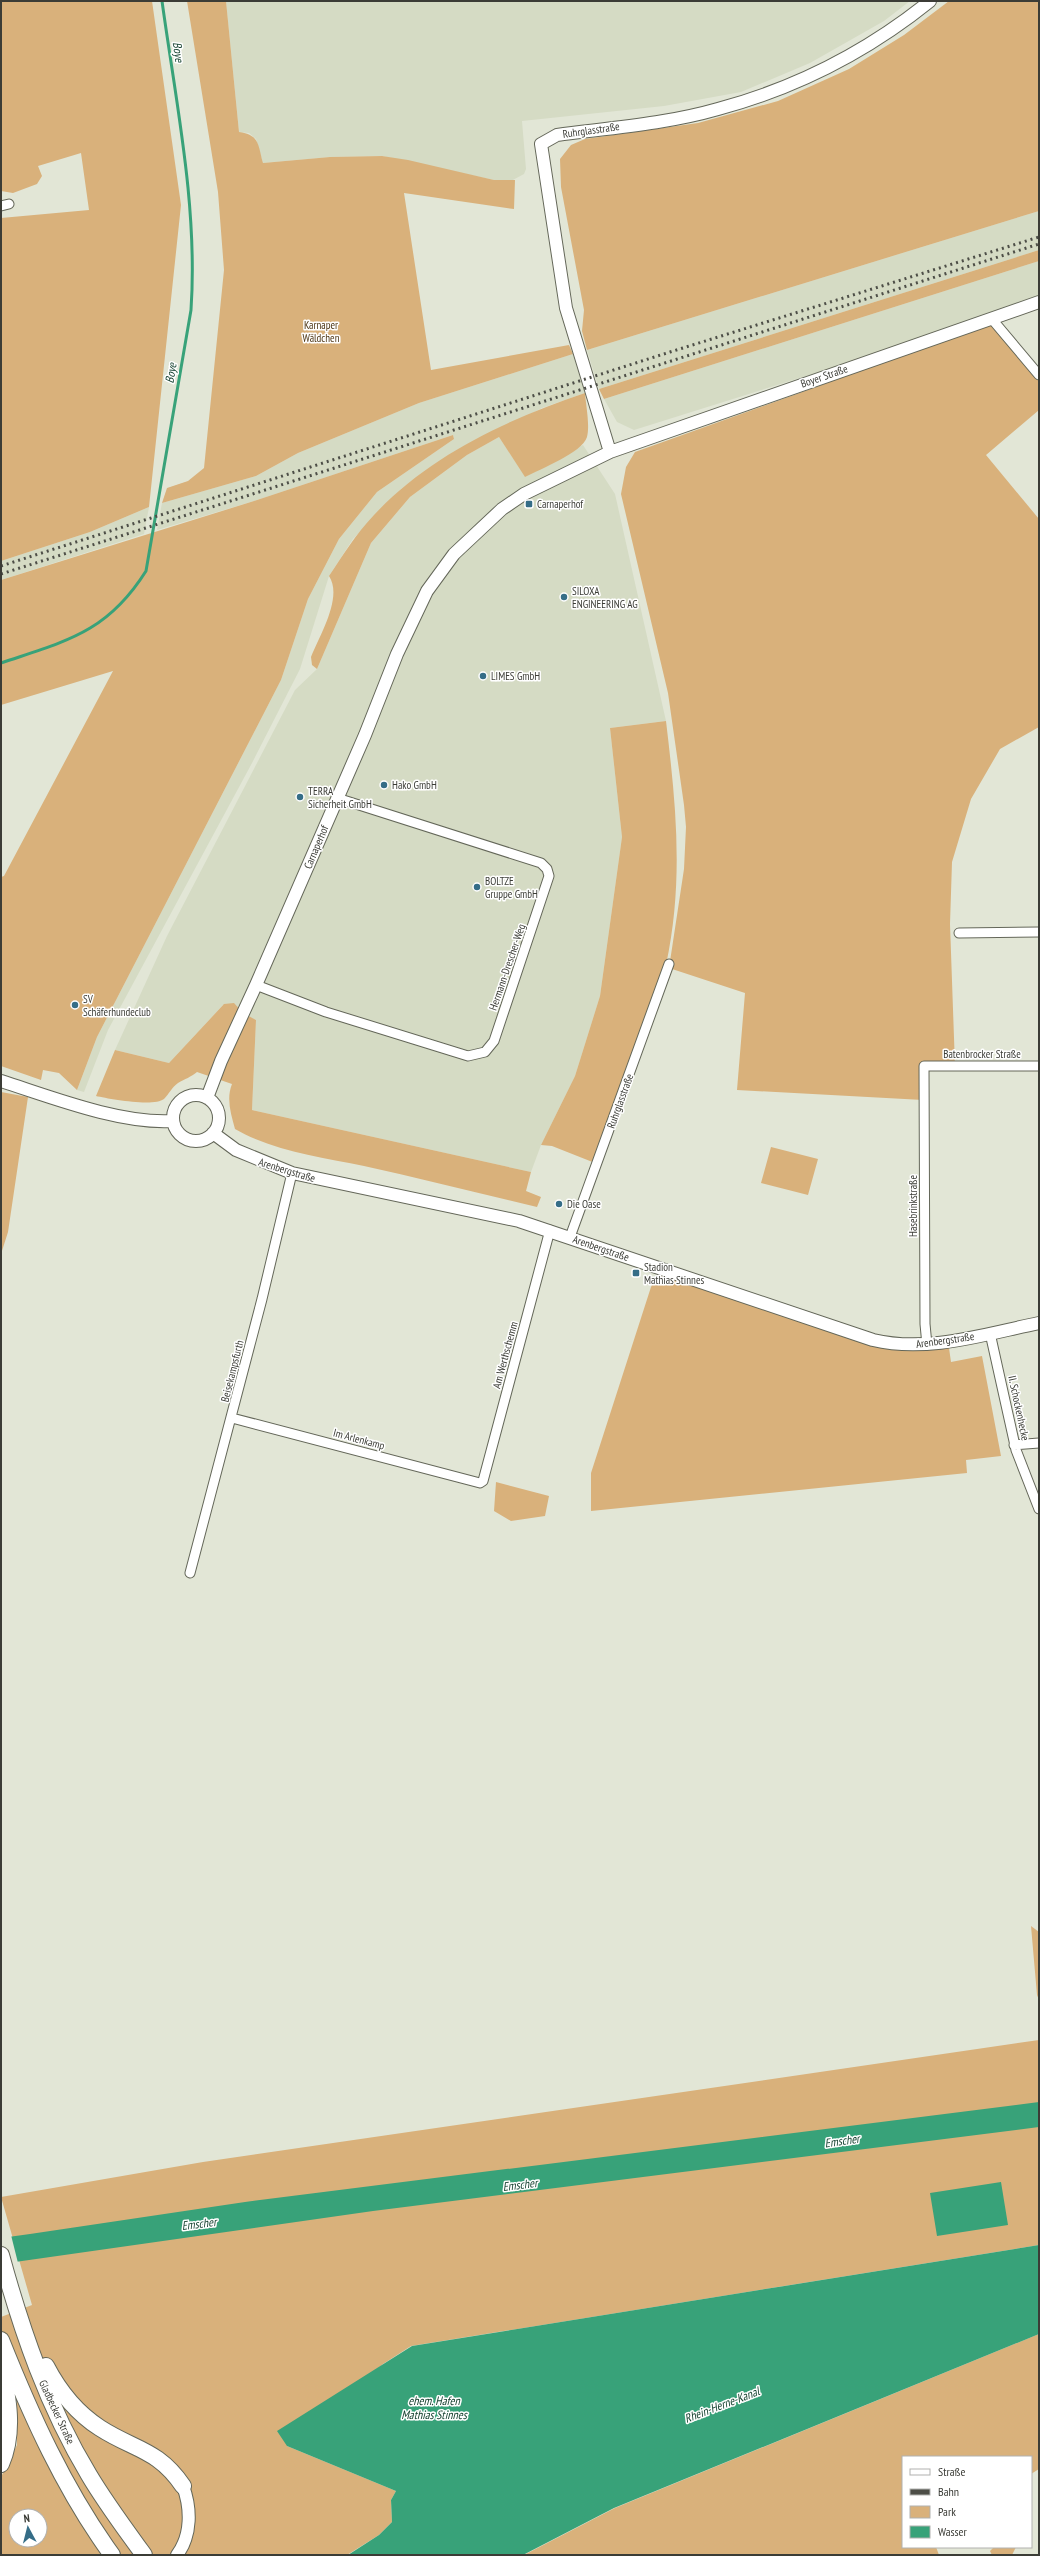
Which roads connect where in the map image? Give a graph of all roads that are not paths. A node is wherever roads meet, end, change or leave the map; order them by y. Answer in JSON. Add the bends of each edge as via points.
{"nodes":[{"id":1,"x":930,"y":1,"type":"edge"},
{"id":2,"x":1039,"y":302,"type":"edge"},
{"id":3,"x":991,"y":318,"type":"junction"},
{"id":4,"x":1039,"y":375,"type":"edge"},
{"id":5,"x":610,"y":452,"type":"junction"},
{"id":6,"x":337,"y":798,"type":"junction"},
{"id":7,"x":1039,"y":932,"type":"edge"},
{"id":8,"x":959,"y":933,"type":"dead end"},
{"id":9,"x":669,"y":964,"type":"dead end"},
{"id":10,"x":256,"y":985,"type":"junction"},
{"id":11,"x":924,"y":1066,"type":"joint"},
{"id":12,"x":1039,"y":1066,"type":"edge"},
{"id":13,"x":1,"y":1081,"type":"edge"},
{"id":14,"x":207,"y":1098,"type":"junction"},
{"id":15,"x":172,"y":1121,"type":"junction"},
{"id":16,"x":213,"y":1133,"type":"junction"},
{"id":17,"x":292,"y":1173,"type":"junction"},
{"id":18,"x":550,"y":1230,"type":"junction"},
{"id":19,"x":570,"y":1237,"type":"junction"},
{"id":20,"x":1039,"y":1323,"type":"edge"},
{"id":21,"x":990,"y":1333,"type":"junction"},
{"id":22,"x":927,"y":1344,"type":"junction"},
{"id":23,"x":232,"y":1418,"type":"junction"},
{"id":24,"x":1039,"y":1443,"type":"edge"},
{"id":25,"x":1014,"y":1445,"type":"junction"},
{"id":26,"x":480,"y":1483,"type":"joint"},
{"id":27,"x":1039,"y":1509,"type":"edge"},
{"id":28,"x":190,"y":1573,"type":"dead end"},
{"id":29,"x":1,"y":2255,"type":"edge"},
{"id":30,"x":9,"y":2284,"type":"junction"},
{"id":31,"x":1,"y":2340,"type":"edge"},
{"id":32,"x":1,"y":2364,"type":"edge"},
{"id":33,"x":1,"y":2464,"type":"edge"},
{"id":34,"x":183,"y":2486,"type":"joint"},
{"id":35,"x":112,"y":2555,"type":"edge"},
{"id":36,"x":144,"y":2555,"type":"edge"},
{"id":37,"x":177,"y":2555,"type":"edge"}],
"edges":[{"from":1,"to":5,"type":"street","name":"Ruhrglasstraße","via":[[910,17],[843,60],[764,95],[682,117],[557,135],[541,144],[566,308]]},
{"from":2,"to":3,"type":"street","name":"Boyer Straße"},
{"from":3,"to":4,"type":"street"},
{"from":3,"to":5,"type":"street","name":"Boyer Straße"},
{"from":5,"to":6,"type":"street","name":"Carnaperhof","via":[[524,494],[502,509],[454,554],[427,591],[405,636]]},
{"from":6,"to":10,"type":"street","name":"Carnaperhof"},
{"from":6,"to":10,"type":"street","name":"Hermann-Drescher-Weg","via":[[542,863],[547,869],[549,876],[532,932],[494,1042],[486,1052],[468,1056],[326,1012]]},
{"from":7,"to":8,"type":"street"},
{"from":9,"to":19,"type":"street","name":"Ruhrglasstraße"},
{"from":10,"to":14,"type":"street","name":"Carnaperhof"},
{"from":11,"to":12,"type":"street","name":"Batenbrocker Straße"},
{"from":11,"to":22,"type":"street","name":"Hasebrinkstraße"},
{"from":13,"to":15,"type":"street","via":[[130,1118],[150,1122]]},
{"from":14,"to":15,"type":"street","via":[[195,1095],[182,1099],[174,1108]]},
{"from":14,"to":16,"type":"street","via":[[213,1103],[218,1114],[218,1122]]},
{"from":15,"to":16,"type":"street","via":[[178,1133],[190,1140],[202,1140]]},
{"from":16,"to":17,"type":"street","name":"Arenbergstraße","via":[[236,1150]]},
{"from":17,"to":18,"type":"street","name":"Arenbergstraße","via":[[488,1213]]},
{"from":17,"to":23,"type":"street","name":"Beisekampsfurth"},
{"from":18,"to":19,"type":"street","name":"Arenbergstraße"},
{"from":18,"to":26,"type":"street","name":"Am Werthschemm","via":[[501,1416],[483,1481]]},
{"from":19,"to":22,"type":"street","name":"Arenbergstraße","via":[[873,1340],[902,1345]]},
{"from":20,"to":21,"type":"street","name":"Arenbergstraße"},
{"from":21,"to":22,"type":"street","name":"Arenbergstraße"},
{"from":21,"to":25,"type":"street","name":"II. Schockenhecke"},
{"from":23,"to":26,"type":"street","name":"Im Arlenkamp"},
{"from":23,"to":28,"type":"street","name":"Beisekampsfurth"},
{"from":24,"to":25,"type":"street"},
{"from":25,"to":27,"type":"street","name":"II. Schockenhecke"},
{"from":29,"to":30,"type":"highway","name":"Gladbecker Straße"},
{"from":30,"to":34,"type":"highway","via":[[46,2367],[70,2403],[100,2428],[158,2457],[172,2469]]},
{"from":30,"to":36,"type":"highway","name":"Gladbecker Straße","via":[[37,2369],[54,2409],[89,2476]]},
{"from":31,"to":35,"type":"highway","name":"Gladbecker Straße","via":[[51,2454],[84,2513]]},
{"from":32,"to":33,"type":"highway","via":[[9,2424],[7,2445]]},
{"from":34,"to":37,"type":"street","via":[[188,2501],[189,2518],[185,2540]]}]}
